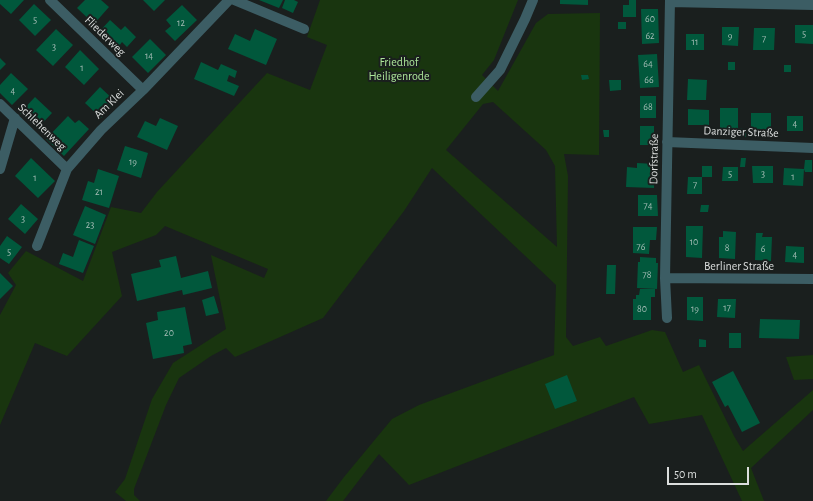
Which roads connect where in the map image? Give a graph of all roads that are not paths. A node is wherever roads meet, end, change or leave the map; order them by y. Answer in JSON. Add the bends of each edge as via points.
{"nodes":[{"id":1,"x":50,"y":0,"type":"edge"},
{"id":2,"x":229,"y":0,"type":"edge"},
{"id":3,"x":234,"y":0,"type":"edge"},
{"id":4,"x":533,"y":0,"type":"edge"},
{"id":5,"x":670,"y":1,"type":"edge"},
{"id":6,"x":813,"y":5,"type":"edge"},
{"id":7,"x":304,"y":29,"type":"dead end"},
{"id":8,"x":143,"y":90,"type":"junction"},
{"id":9,"x":476,"y":97,"type":"dead end"},
{"id":10,"x":0,"y":104,"type":"edge"},
{"id":11,"x":15,"y":118,"type":"junction"},
{"id":12,"x":667,"y":142,"type":"junction"},
{"id":13,"x":813,"y":148,"type":"edge"},
{"id":14,"x":0,"y":169,"type":"edge"},
{"id":15,"x":67,"y":169,"type":"junction"},
{"id":16,"x":37,"y":246,"type":"dead end"},
{"id":17,"x":665,"y":278,"type":"junction"},
{"id":18,"x":813,"y":279,"type":"edge"},
{"id":19,"x":667,"y":318,"type":"dead end"}],
"edges":[{"from":1,"to":8,"type":"street","name":"Fliederweg"},
{"from":2,"to":8,"type":"street","name":"Am Klei"},
{"from":3,"to":7,"type":"street"},
{"from":4,"to":9,"type":"street","via":[[500,70]]},
{"from":5,"to":6,"type":"street"},
{"from":5,"to":12,"type":"street","name":"Dorfstraße"},
{"from":8,"to":15,"type":"street","name":"Am Klei","via":[[101,130]]},
{"from":10,"to":11,"type":"street","name":"Schlehenweg"},
{"from":11,"to":14,"type":"street"},
{"from":11,"to":15,"type":"street","name":"Schlehenweg"},
{"from":12,"to":13,"type":"street","name":"Danziger Straße"},
{"from":12,"to":17,"type":"street","name":"Dorfstraße"},
{"from":15,"to":16,"type":"street","name":"Am Klei"},
{"from":17,"to":18,"type":"street","name":"Berliner Straße"},
{"from":17,"to":19,"type":"street","name":"Dorfstraße"}]}
